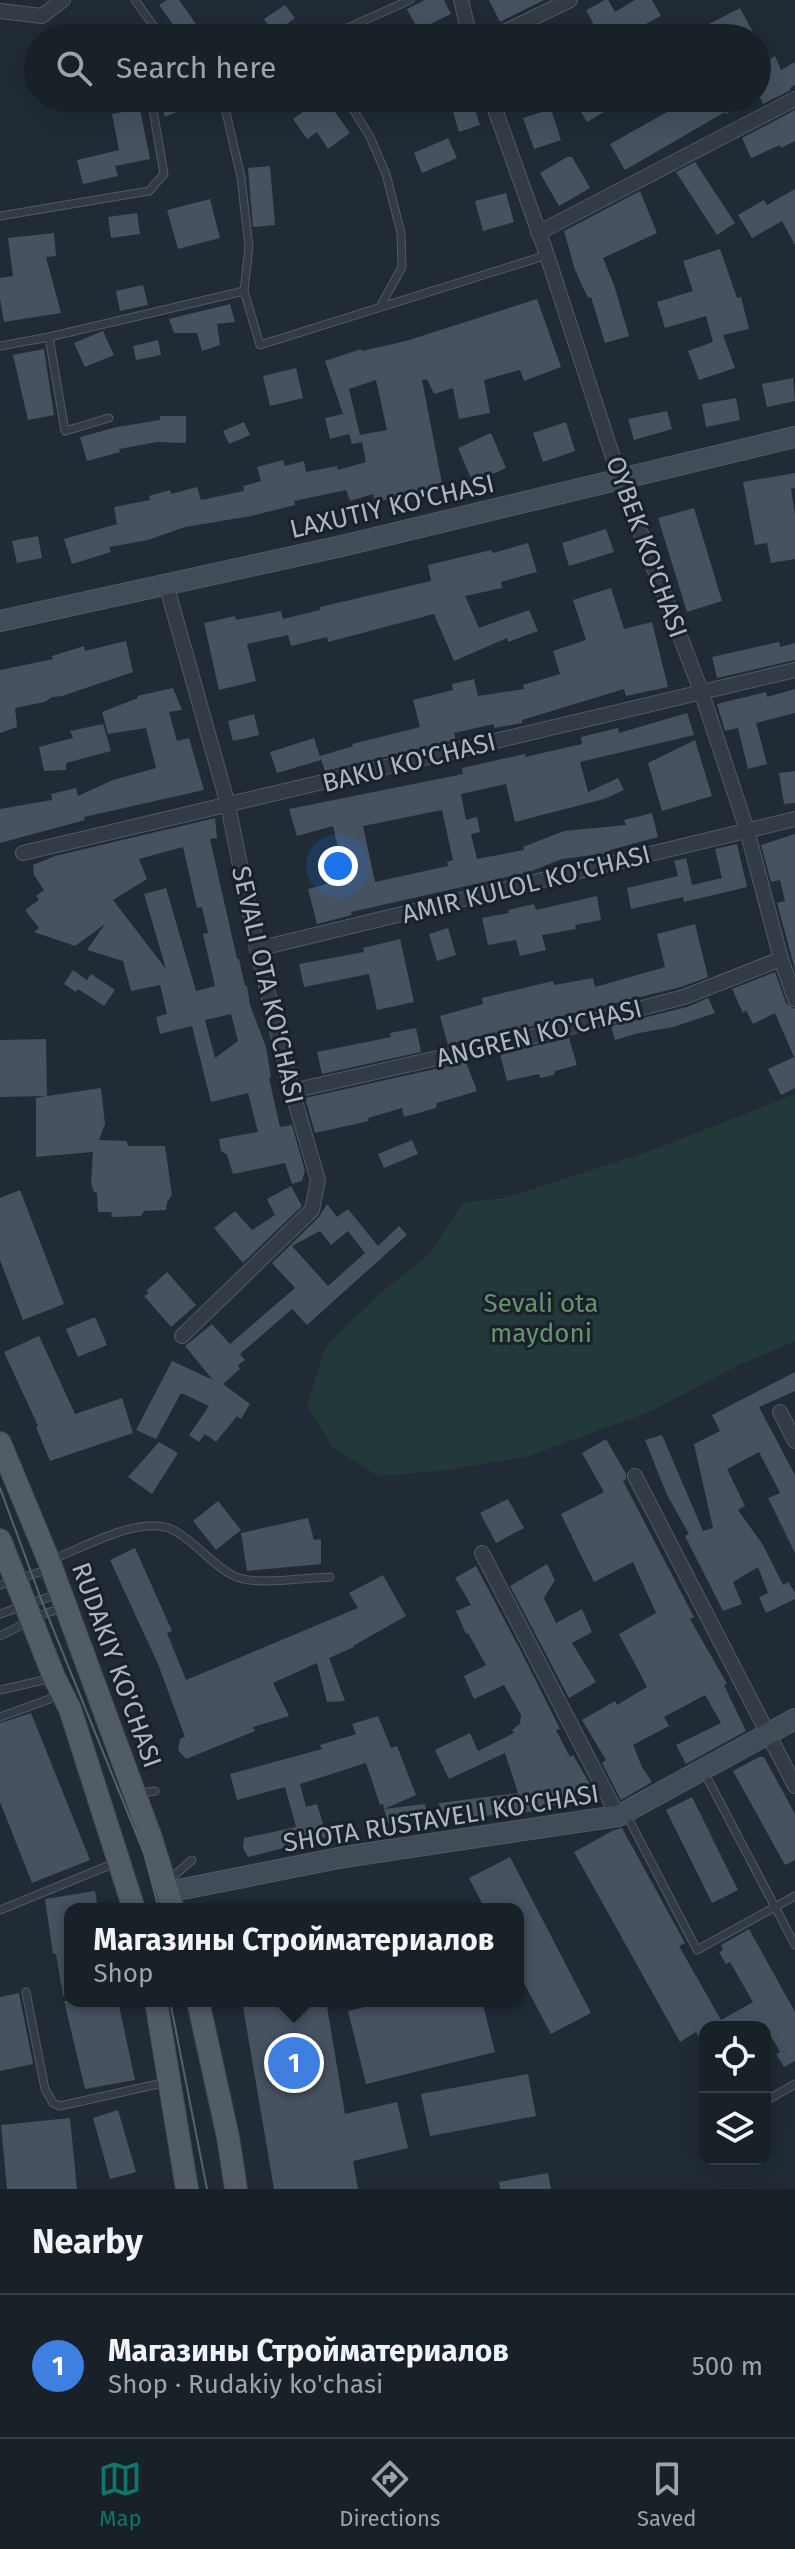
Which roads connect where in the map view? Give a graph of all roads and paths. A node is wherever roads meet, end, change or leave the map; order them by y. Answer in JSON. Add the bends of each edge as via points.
{"nodes":[{"id":1,"x":63,"y":0,"type":"edge"},
{"id":2,"x":135,"y":0,"type":"edge"},
{"id":3,"x":410,"y":0,"type":"edge"},
{"id":4,"x":461,"y":0,"type":"edge"},
{"id":5,"x":570,"y":0,"type":"edge"},
{"id":6,"x":0,"y":11,"type":"edge"},
{"id":7,"x":152,"y":24,"type":"edge"},
{"id":8,"x":356,"y":24,"type":"edge"},
{"id":9,"x":467,"y":24,"type":"edge"},
{"id":10,"x":521,"y":24,"type":"edge"},
{"id":11,"x":795,"y":99,"type":"edge"},
{"id":12,"x":153,"y":112,"type":"edge"},
{"id":13,"x":226,"y":112,"type":"edge"},
{"id":14,"x":355,"y":112,"type":"edge"},
{"id":15,"x":496,"y":112,"type":"edge"},
{"id":16,"x":770,"y":112,"type":"edge"},
{"id":17,"x":771,"y":112,"type":"edge"},
{"id":18,"x":0,"y":216,"type":"edge"},
{"id":19,"x":538,"y":233,"type":"junction"},
{"id":20,"x":547,"y":255,"type":"junction"},
{"id":21,"x":244,"y":291,"type":"junction"},
{"id":22,"x":380,"y":307,"type":"junction"},
{"id":23,"x":49,"y":337,"type":"junction"},
{"id":24,"x":0,"y":346,"type":"edge"},
{"id":25,"x":109,"y":418,"type":"dead end"},
{"id":26,"x":795,"y":437,"type":"edge"},
{"id":27,"x":620,"y":479,"type":"junction"},
{"id":28,"x":166,"y":584,"type":"junction"},
{"id":29,"x":0,"y":621,"type":"edge"},
{"id":30,"x":795,"y":670,"type":"edge"},
{"id":31,"x":701,"y":691,"type":"junction"},
{"id":32,"x":228,"y":805,"type":"junction"},
{"id":33,"x":795,"y":819,"type":"edge"},
{"id":34,"x":747,"y":830,"type":"junction"},
{"id":35,"x":23,"y":853,"type":"dead end"},
{"id":36,"x":257,"y":949,"type":"junction"},
{"id":37,"x":781,"y":959,"type":"junction"},
{"id":38,"x":795,"y":999,"type":"edge"},
{"id":39,"x":292,"y":1091,"type":"junction"},
{"id":40,"x":182,"y":1336,"type":"dead end"},
{"id":41,"x":780,"y":1412,"type":"dead end"},
{"id":42,"x":795,"y":1441,"type":"edge"},
{"id":43,"x":0,"y":1443,"type":"edge"},
{"id":44,"x":635,"y":1476,"type":"dead end"},
{"id":45,"x":0,"y":1540,"type":"edge"},
{"id":46,"x":482,"y":1553,"type":"dead end"},
{"id":47,"x":50,"y":1565,"type":"junction"},
{"id":48,"x":330,"y":1577,"type":"dead end"},
{"id":49,"x":8,"y":1582,"type":"edge"},
{"id":50,"x":63,"y":1600,"type":"junction"},
{"id":51,"x":28,"y":1612,"type":"junction"},
{"id":52,"x":0,"y":1614,"type":"edge"},
{"id":53,"x":0,"y":1636,"type":"edge"},
{"id":54,"x":59,"y":1686,"type":"junction"},
{"id":55,"x":0,"y":1690,"type":"edge"},
{"id":56,"x":0,"y":1717,"type":"edge"},
{"id":57,"x":795,"y":1719,"type":"edge"},
{"id":58,"x":768,"y":1735,"type":"junction"},
{"id":59,"x":703,"y":1770,"type":"junction"},
{"id":60,"x":795,"y":1786,"type":"edge"},
{"id":61,"x":622,"y":1814,"type":"junction"},
{"id":62,"x":192,"y":1860,"type":"dead end"},
{"id":63,"x":120,"y":1861,"type":"junction"},
{"id":64,"x":169,"y":1895,"type":"edge"},
{"id":65,"x":795,"y":1896,"type":"edge"},
{"id":66,"x":132,"y":1903,"type":"edge"},
{"id":67,"x":775,"y":1907,"type":"junction"},
{"id":68,"x":0,"y":1909,"type":"edge"},
{"id":69,"x":795,"y":1945,"type":"edge"},
{"id":70,"x":26,"y":1992,"type":"dead end"},
{"id":71,"x":157,"y":2007,"type":"edge"},
{"id":72,"x":199,"y":2007,"type":"edge"},
{"id":73,"x":169,"y":2081,"type":"junction"},
{"id":74,"x":795,"y":2084,"type":"edge"},
{"id":75,"x":771,"y":2098,"type":"dead end"},
{"id":76,"x":182,"y":2188,"type":"edge"},
{"id":77,"x":236,"y":2189,"type":"edge"}],
"edges":[{"from":1,"to":6,"type":"street","via":[[42,16]]},
{"from":2,"to":7,"type":"lane"},
{"from":3,"to":8,"type":"lane"},
{"from":4,"to":9,"type":"street"},
{"from":5,"to":10,"type":"street"},
{"from":11,"to":17,"type":"street"},
{"from":12,"to":18,"type":"lane","via":[[164,174],[149,191]]},
{"from":13,"to":21,"type":"lane","via":[[249,247]]},
{"from":14,"to":22,"type":"lane","via":[[386,174],[401,233],[402,267]]},
{"from":15,"to":19,"type":"street","name":"OYBEK KO'CHASI"},
{"from":16,"to":19,"type":"street"},
{"from":19,"to":20,"type":"street","name":"OYBEK KO'CHASI"},
{"from":20,"to":22,"type":"lane"},
{"from":20,"to":27,"type":"street","name":"OYBEK KO'CHASI"},
{"from":21,"to":22,"type":"lane","via":[[260,345]]},
{"from":21,"to":23,"type":"lane"},
{"from":23,"to":24,"type":"lane"},
{"from":23,"to":25,"type":"lane","via":[[65,431]]},
{"from":26,"to":27,"type":"street","name":"LAXUTIY KO'CHASI"},
{"from":27,"to":28,"type":"street","name":"LAXUTIY KO'CHASI"},
{"from":27,"to":31,"type":"street","name":"OYBEK KO'CHASI"},
{"from":28,"to":29,"type":"street","name":"LAXUTIY KO'CHASI"},
{"from":28,"to":32,"type":"street","name":"SEVALI OTA KO'CHASI"},
{"from":30,"to":31,"type":"street","name":"BAKU KO'CHASI"},
{"from":31,"to":32,"type":"street","name":"BAKU KO'CHASI"},
{"from":31,"to":34,"type":"street","name":"OYBEK KO'CHASI"},
{"from":32,"to":35,"type":"street","name":"BAKU KO'CHASI"},
{"from":32,"to":36,"type":"street","name":"SEVALI OTA KO'CHASI"},
{"from":33,"to":34,"type":"street","name":"AMIR KULOL KO'CHASI"},
{"from":34,"to":36,"type":"street","name":"AMIR KULOL KO'CHASI"},
{"from":34,"to":37,"type":"street","name":"OYBEK KO'CHASI"},
{"from":36,"to":39,"type":"street","name":"SEVALI OTA KO'CHASI"},
{"from":37,"to":38,"type":"street","name":"OYBEK KO'CHASI"},
{"from":37,"to":39,"type":"street","name":"ANGREN KO'CHASI","via":[[684,997]]},
{"from":39,"to":40,"type":"street","name":"SEVALI OTA KO'CHASI","via":[[318,1180],[312,1210]]},
{"from":41,"to":42,"type":"street"},
{"from":43,"to":47,"type":"main road","name":"RUDAKIY KO'CHASI"},
{"from":44,"to":58,"type":"street"},
{"from":45,"to":49,"type":"main road"},
{"from":46,"to":61,"type":"street"},
{"from":47,"to":48,"type":"lane","via":[[132,1528],[157,1524],[233,1576]]},
{"from":47,"to":49,"type":"lane"},
{"from":47,"to":50,"type":"main road","name":"RUDAKIY KO'CHASI"},
{"from":49,"to":51,"type":"main road"},
{"from":50,"to":51,"type":"lane"},
{"from":50,"to":51,"type":"lane"},
{"from":50,"to":64,"type":"main road","name":"RUDAKIY KO'CHASI","via":[[145,1793]]},
{"from":51,"to":52,"type":"lane"},
{"from":51,"to":53,"type":"lane"},
{"from":51,"to":54,"type":"main road"},
{"from":54,"to":55,"type":"lane"},
{"from":54,"to":56,"type":"lane"},
{"from":54,"to":63,"type":"main road"},
{"from":57,"to":58,"type":"street","name":"SHOTA RUSTAVELI KO'CHASI"},
{"from":58,"to":59,"type":"street","name":"SHOTA RUSTAVELI KO'CHASI"},
{"from":58,"to":60,"type":"street"},
{"from":59,"to":61,"type":"street","name":"SHOTA RUSTAVELI KO'CHASI"},
{"from":59,"to":67,"type":"lane"},
{"from":61,"to":64,"type":"street","name":"SHOTA RUSTAVELI KO'CHASI","via":[[344,1857]]},
{"from":61,"to":67,"type":"lane","via":[[697,1950]]},
{"from":62,"to":64,"type":"lane"},
{"from":63,"to":66,"type":"main road"},
{"from":63,"to":68,"type":"lane"},
{"from":65,"to":67,"type":"lane"},
{"from":67,"to":69,"type":"lane"},
{"from":70,"to":73,"type":"lane","via":[[45,2089],[53,2103],[72,2104]]},
{"from":71,"to":73,"type":"main road"},
{"from":72,"to":77,"type":"main road"},
{"from":73,"to":76,"type":"main road"},
{"from":74,"to":75,"type":"lane"}]}
